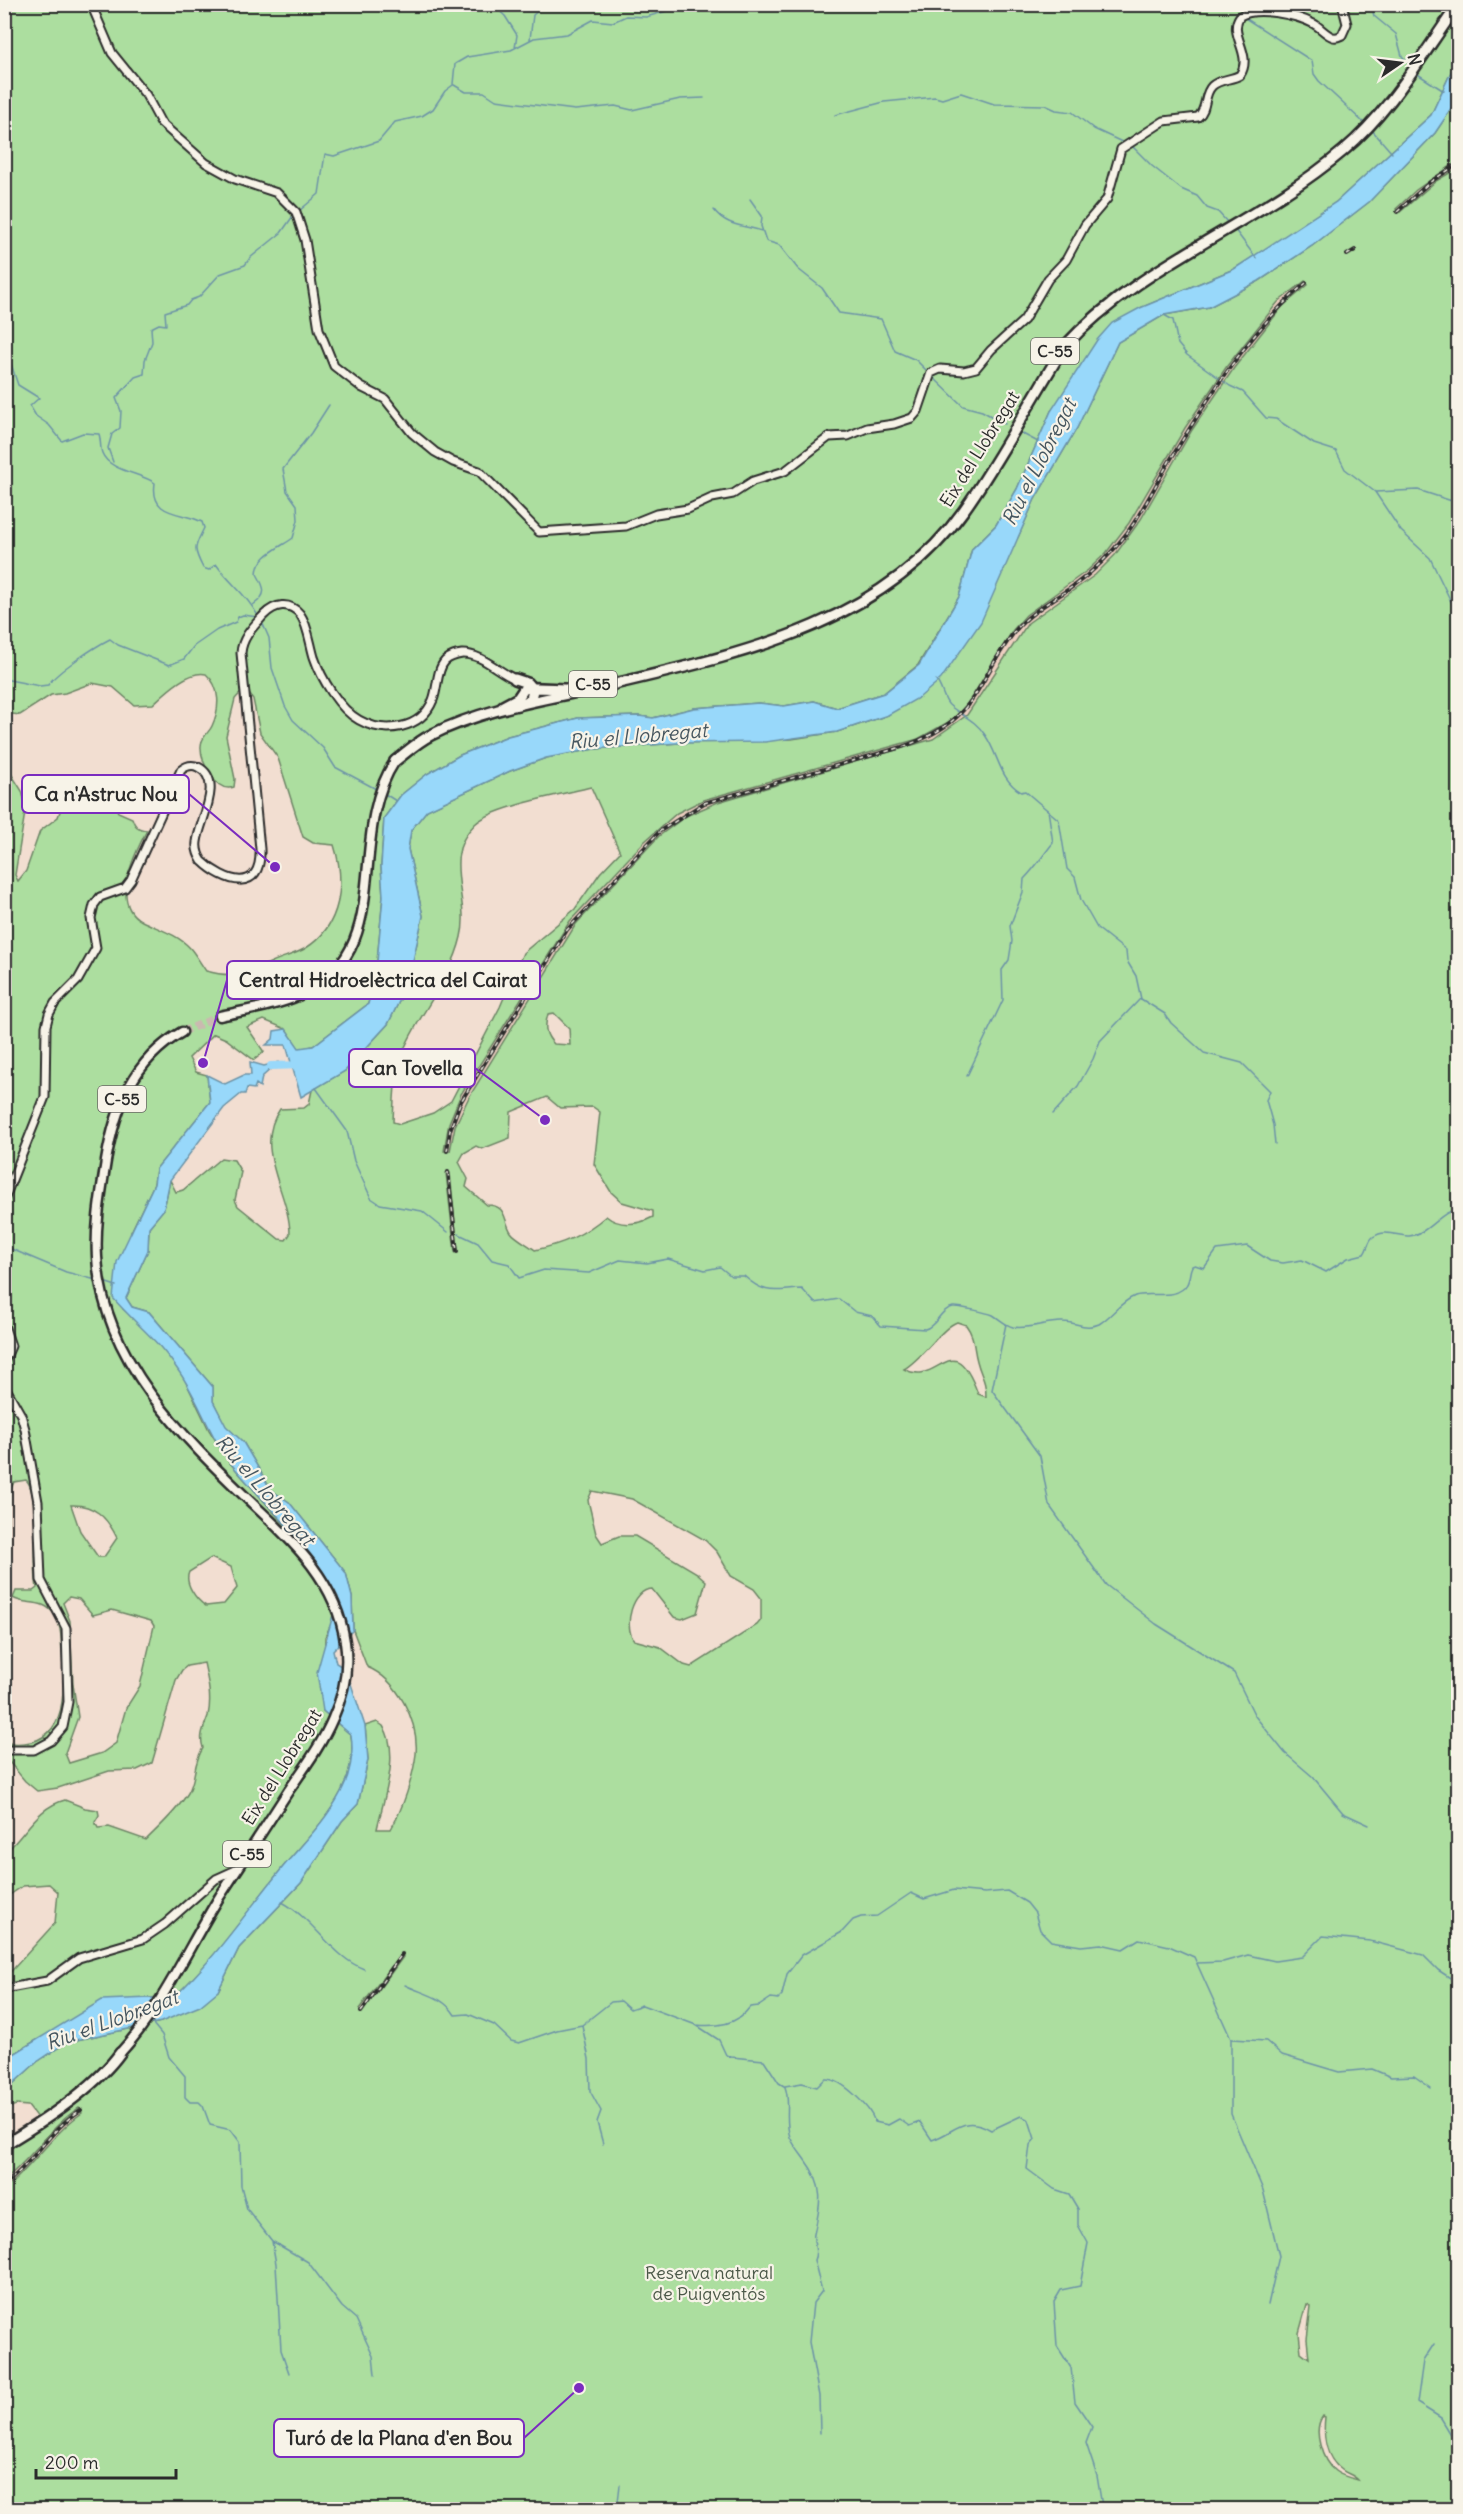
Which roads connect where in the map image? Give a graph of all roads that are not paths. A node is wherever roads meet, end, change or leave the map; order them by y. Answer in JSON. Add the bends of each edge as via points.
{"nodes":[{"id":1,"x":91,"y":4,"type":"edge"},
{"id":2,"x":1342,"y":4,"type":"edge"},
{"id":3,"x":1456,"y":7,"type":"edge"},
{"id":4,"x":515,"y":680,"type":"joint"},
{"id":5,"x":528,"y":692,"type":"junction"},
{"id":6,"x":555,"y":698,"type":"junction"},
{"id":7,"x":500,"y":709,"type":"junction"},
{"id":8,"x":392,"y":766,"type":"joint"},
{"id":9,"x":220,"y":1016,"type":"tunnel mouth"},
{"id":10,"x":182,"y":1032,"type":"tunnel mouth"},
{"id":11,"x":4,"y":1200,"type":"edge"},
{"id":12,"x":4,"y":1325,"type":"edge"},
{"id":13,"x":4,"y":1362,"type":"edge"},
{"id":14,"x":4,"y":1385,"type":"edge"},
{"id":15,"x":4,"y":1750,"type":"edge"},
{"id":16,"x":238,"y":1869,"type":"junction"},
{"id":17,"x":4,"y":1989,"type":"edge"},
{"id":18,"x":122,"y":2051,"type":"junction"},
{"id":19,"x":4,"y":2140,"type":"edge"},
{"id":20,"x":4,"y":2145,"type":"edge"}],
"edges":[{"from":1,"to":2,"type":"street","via":[[112,53],[146,95],[163,125],[206,163],[235,179],[277,193],[296,212],[319,329],[336,369],[385,399],[412,432],[439,455],[479,471],[536,531],[546,534],[570,528],[614,528],[656,514],[688,509],[785,471],[829,437],[848,436],[912,418],[933,371],[976,368],[1024,320],[1048,279],[1066,260],[1083,228],[1109,196],[1121,149],[1164,121],[1198,117],[1205,109],[1212,86],[1240,75],[1245,61],[1236,27],[1240,16],[1258,12],[1296,18],[1337,38],[1347,24]]},
{"from":3,"to":5,"type":"highway","name":"Eix del Llobregat","number":"C-55","via":[[1392,92],[1349,139],[1310,170],[1109,297],[1084,318],[1049,360],[968,496],[910,561],[846,605],[787,632],[718,654],[575,688]]},
{"from":3,"to":6,"type":"highway","name":"Eix del Llobregat","number":"C-55","via":[[1395,95],[1343,151],[1113,301],[1081,328],[1064,347],[963,511],[914,564],[886,586],[821,623],[781,639]]},
{"from":4,"to":5,"type":"highway"},
{"from":4,"to":11,"type":"street","via":[[472,655],[453,656],[443,663],[434,699],[421,716],[400,727],[375,727],[351,714],[333,692],[317,666],[300,614],[285,605],[273,607],[249,633],[241,653],[260,849],[258,867],[251,877],[236,881],[202,861],[197,845],[210,781],[201,769],[183,768],[131,880],[122,890],[100,897],[93,908],[96,948],[78,980],[49,1014],[45,1097]]},
{"from":5,"to":6,"type":"highway","number":"C-55"},
{"from":5,"to":7,"type":"highway"},
{"from":6,"to":7,"type":"highway","name":"Eix del Llobregat","number":"C-55"},
{"from":7,"to":8,"type":"highway","name":"Eix del Llobregat","number":"C-55","via":[[441,726],[417,738]]},
{"from":8,"to":9,"type":"main road","name":"Eix del Llobregat","number":"C-55","via":[[373,809],[362,920],[345,959],[327,979],[298,996]]},
{"from":10,"to":16,"type":"main road","name":"Eix del Llobregat","number":"C-55","via":[[147,1060],[124,1093],[111,1132],[101,1190],[97,1260],[102,1292],[131,1365],[160,1406],[312,1564],[335,1602],[345,1642],[341,1697],[324,1737]]},
{"from":12,"to":13,"type":"street","via":[[11,1342]]},
{"from":14,"to":15,"type":"street","via":[[25,1429],[38,1502],[41,1580],[66,1628],[68,1702],[64,1724],[51,1741],[31,1751]]},
{"from":16,"to":17,"type":"street","via":[[216,1879],[143,1939],[79,1958],[47,1982]]},
{"from":16,"to":18,"type":"main road","name":"Eix del Llobregat","number":"C-55","via":[[149,2016]]},
{"from":18,"to":19,"type":"highway","name":"Eix del Llobregat","number":"C-55","via":[[74,2093]]},
{"from":18,"to":20,"type":"highway","name":"Eix del Llobregat","number":"C-55","via":[[68,2102]]}]}
